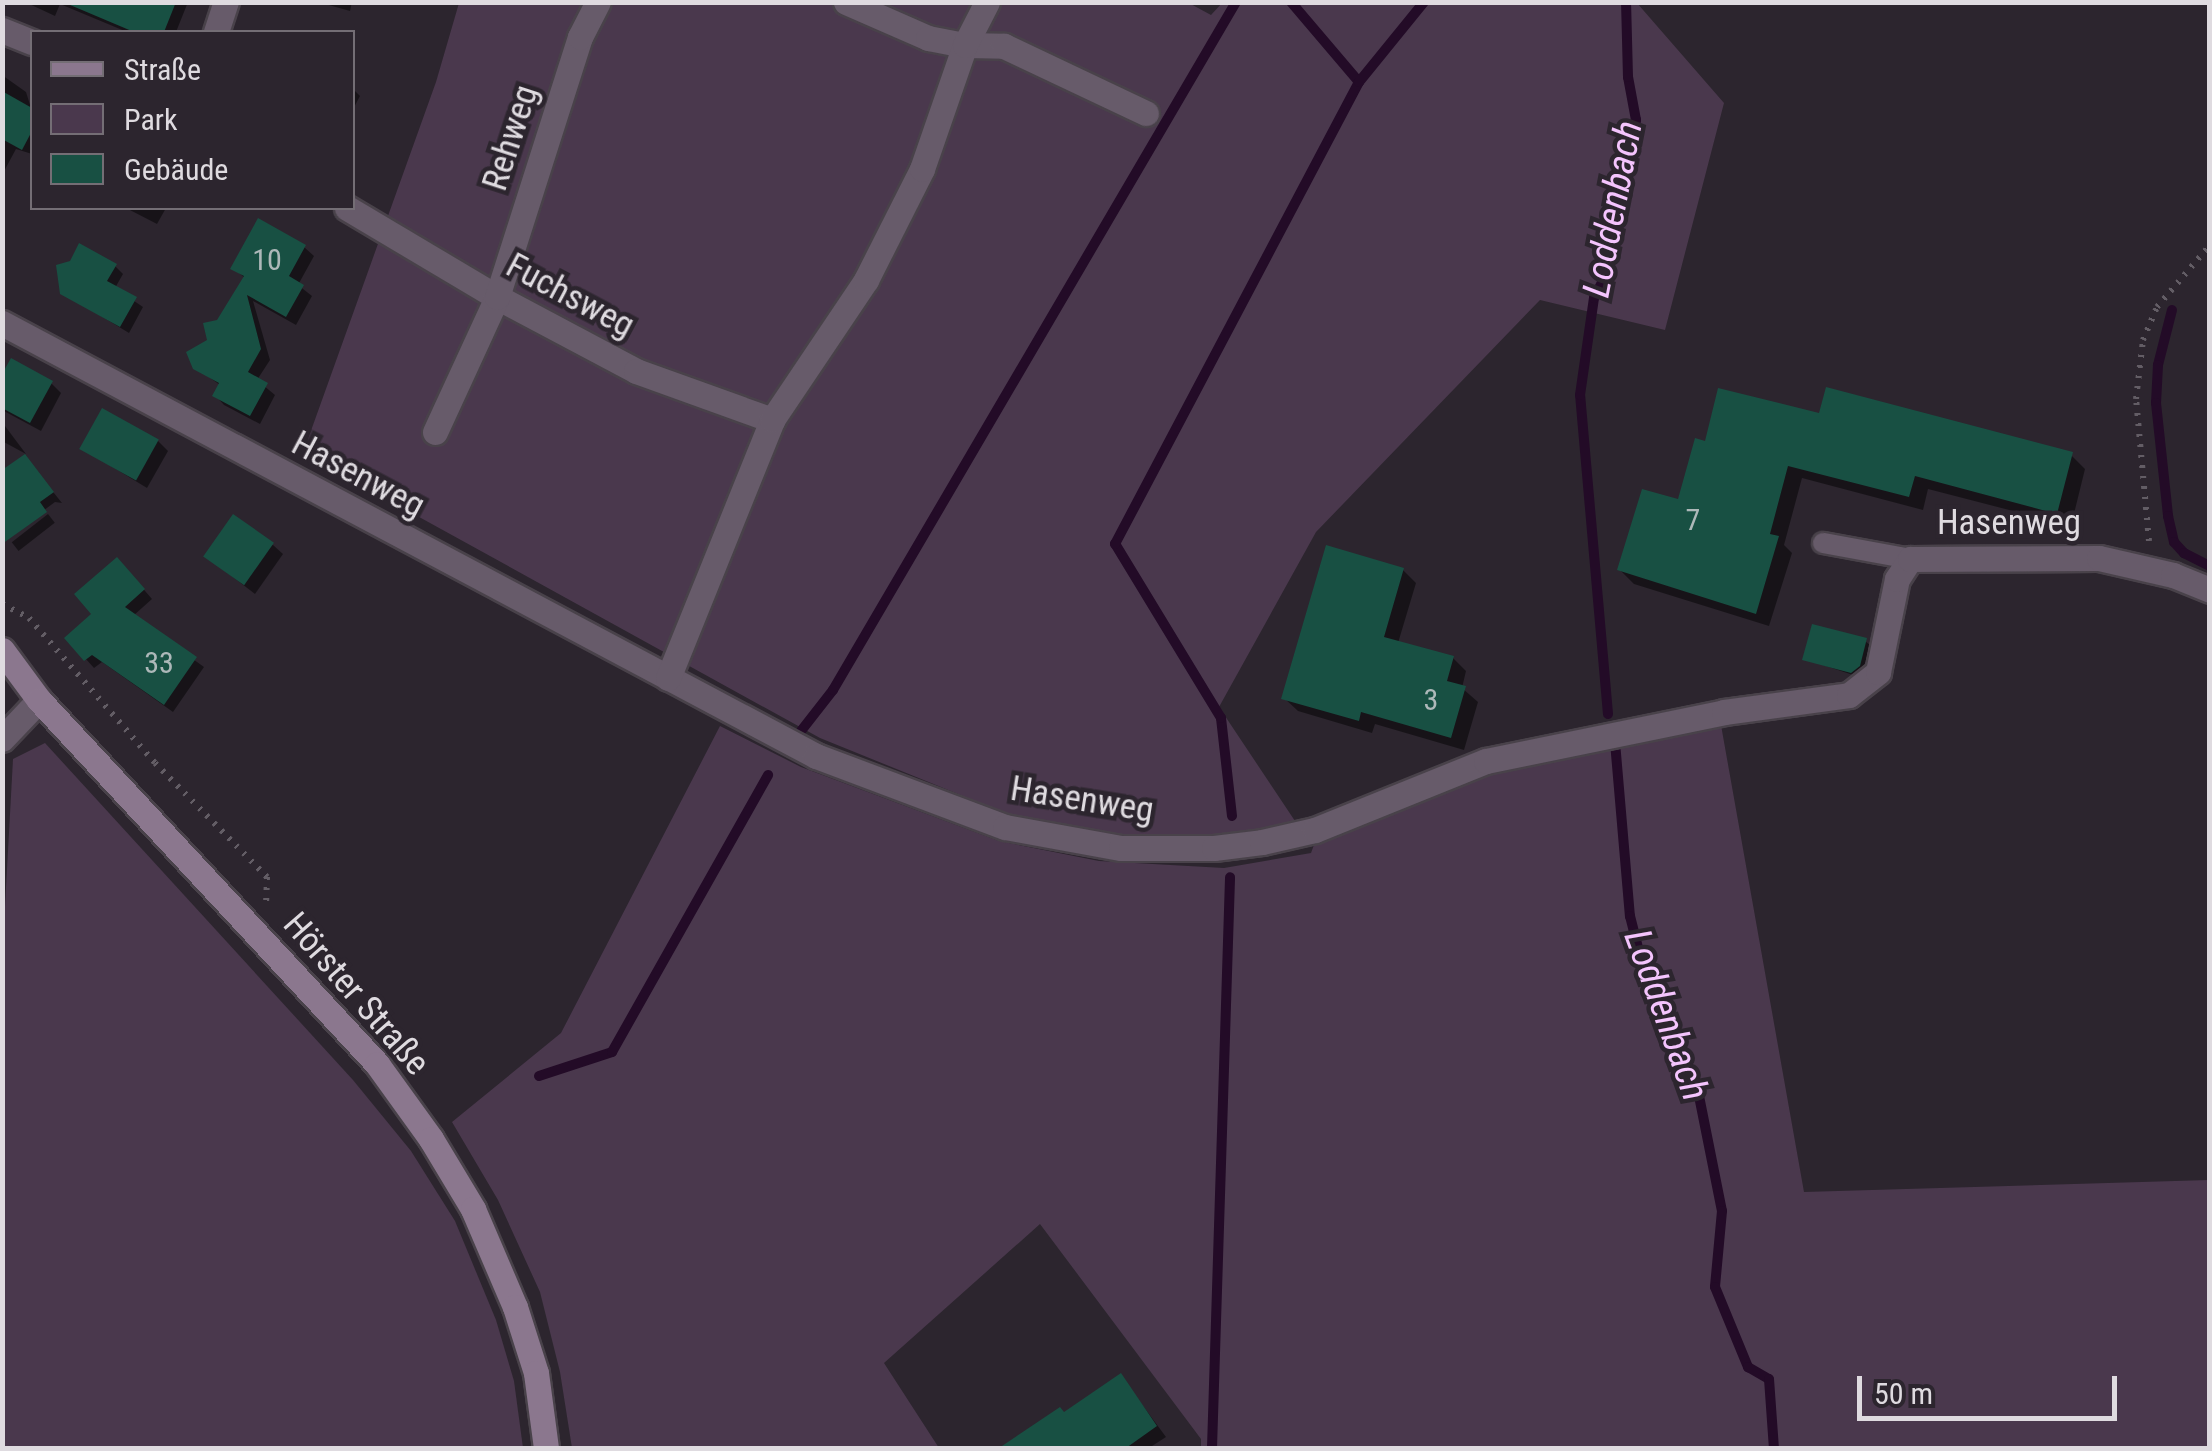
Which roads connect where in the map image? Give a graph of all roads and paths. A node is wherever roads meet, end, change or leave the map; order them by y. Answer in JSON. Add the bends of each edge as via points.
{"nodes":[{"id":1,"x":226,"y":2,"type":"edge"},
{"id":2,"x":598,"y":2,"type":"edge"},
{"id":3,"x":846,"y":2,"type":"edge"},
{"id":4,"x":987,"y":2,"type":"edge"},
{"id":5,"x":2,"y":30,"type":"edge"},
{"id":6,"x":217,"y":30,"type":"edge"},
{"id":7,"x":30,"y":41,"type":"edge"},
{"id":8,"x":965,"y":46,"type":"junction"},
{"id":9,"x":1146,"y":114,"type":"dead end"},
{"id":10,"x":350,"y":210,"type":"edge"},
{"id":11,"x":2210,"y":245,"type":"edge"},
{"id":12,"x":497,"y":297,"type":"junction"},
{"id":13,"x":2,"y":323,"type":"edge"},
{"id":14,"x":772,"y":420,"type":"junction"},
{"id":15,"x":434,"y":432,"type":"dead end"},
{"id":16,"x":1824,"y":543,"type":"dead end"},
{"id":17,"x":1910,"y":558,"type":"junction"},
{"id":18,"x":2144,"y":568,"type":"junction"},
{"id":19,"x":2210,"y":590,"type":"edge"},
{"id":20,"x":2,"y":604,"type":"edge"},
{"id":21,"x":2,"y":650,"type":"edge"},
{"id":22,"x":668,"y":678,"type":"junction"},
{"id":23,"x":39,"y":700,"type":"junction"},
{"id":24,"x":2,"y":739,"type":"edge"},
{"id":25,"x":249,"y":926,"type":"junction"},
{"id":26,"x":546,"y":1448,"type":"edge"}],
"edges":[{"from":1,"to":6,"type":"street"},
{"from":2,"to":12,"type":"street","name":"Rehweg","via":[[580,37]]},
{"from":3,"to":8,"type":"street","via":[[928,38]]},
{"from":4,"to":8,"type":"street"},
{"from":5,"to":7,"type":"street"},
{"from":8,"to":9,"type":"street","via":[[1004,46]]},
{"from":8,"to":14,"type":"street","via":[[922,169],[866,280]]},
{"from":10,"to":12,"type":"street","name":"Fuchsweg"},
{"from":11,"to":18,"type":"path","via":[[2157,307],[2143,340],[2136,399],[2150,550]]},
{"from":12,"to":14,"type":"street","name":"Fuchsweg","via":[[636,371]]},
{"from":12,"to":15,"type":"street","name":"Rehweg"},
{"from":13,"to":22,"type":"street","name":"Hasenweg"},
{"from":14,"to":22,"type":"street"},
{"from":16,"to":17,"type":"lane"},
{"from":17,"to":18,"type":"street","name":"Hasenweg","via":[[2100,558]]},
{"from":17,"to":22,"type":"street","name":"Hasenweg","via":[[1897,580],[1878,672],[1849,695],[1724,712],[1486,761],[1315,830],[1214,848],[1121,848],[1005,827],[816,756]]},
{"from":18,"to":19,"type":"street","name":"Hasenweg"},
{"from":20,"to":25,"type":"path","via":[[29,618],[156,764],[267,877],[267,898]]},
{"from":21,"to":23,"type":"street","name":"Hörster Straße"},
{"from":23,"to":24,"type":"street"},
{"from":23,"to":25,"type":"street","name":"Hörster Straße"},
{"from":25,"to":26,"type":"street","name":"Hörster Straße","via":[[377,1064],[473,1209],[536,1373]]}]}
